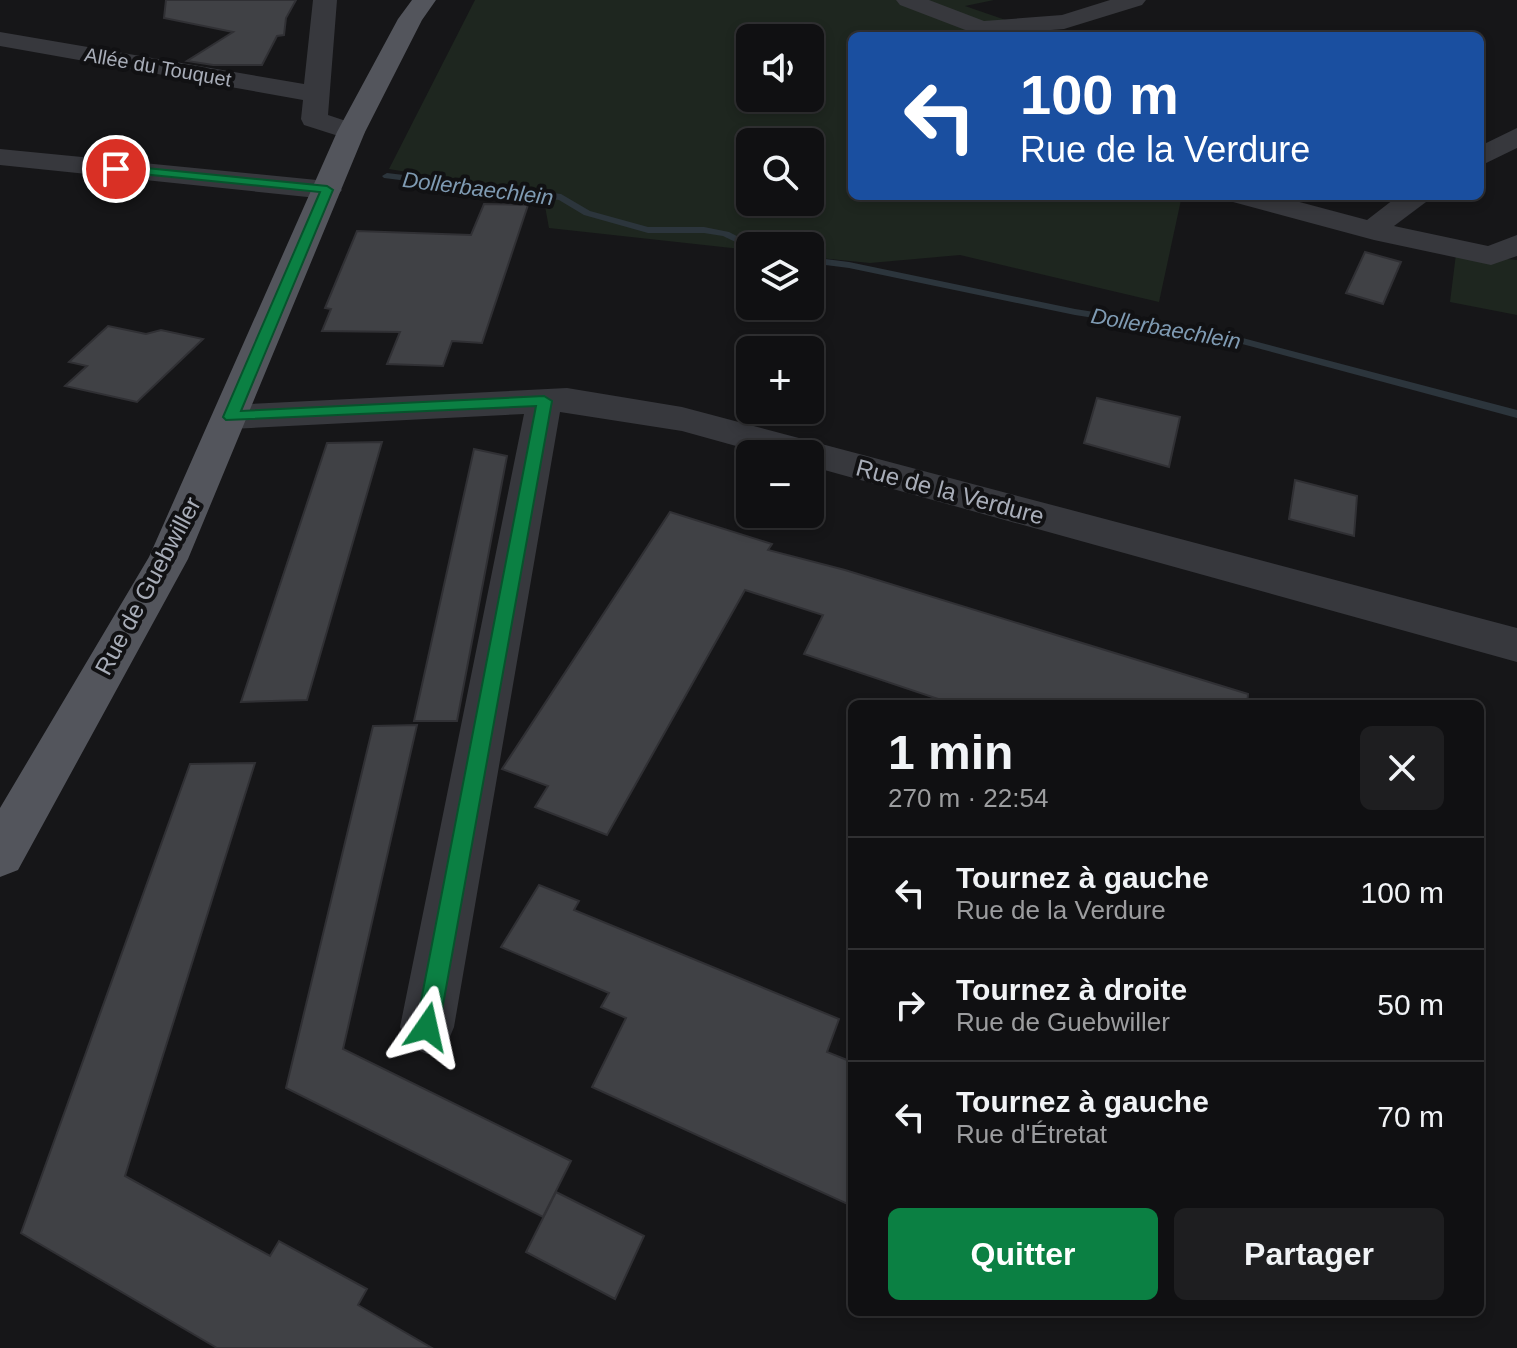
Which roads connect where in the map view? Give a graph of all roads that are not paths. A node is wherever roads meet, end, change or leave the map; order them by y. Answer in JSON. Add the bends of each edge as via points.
{"nodes":[{"id":1,"x":325,"y":0,"type":"edge"},
{"id":2,"x":424,"y":0,"type":"edge"},
{"id":3,"x":908,"y":0,"type":"edge"},
{"id":4,"x":1134,"y":0,"type":"edge"},
{"id":5,"x":992,"y":32,"type":"edge"},
{"id":6,"x":0,"y":39,"type":"edge"},
{"id":7,"x":316,"y":94,"type":"junction"},
{"id":8,"x":351,"y":132,"type":"junction"},
{"id":9,"x":1517,"y":136,"type":"edge"},
{"id":10,"x":1484,"y":156,"type":"edge"},
{"id":11,"x":0,"y":157,"type":"edge"},
{"id":12,"x":327,"y":190,"type":"junction"},
{"id":13,"x":1258,"y":200,"type":"edge"},
{"id":14,"x":1412,"y":200,"type":"edge"},
{"id":15,"x":1374,"y":231,"type":"junction"},
{"id":16,"x":1504,"y":250,"type":"edge"},
{"id":17,"x":542,"y":416,"type":"junction"},
{"id":18,"x":231,"y":417,"type":"junction"},
{"id":19,"x":1517,"y":645,"type":"edge"},
{"id":20,"x":0,"y":854,"type":"edge"},
{"id":21,"x":427,"y":1027,"type":"dead end"}],
"edges":[{"from":1,"to":7,"type":"street"},
{"from":2,"to":8,"type":"main road","name":"Rue de Guebwiller"},
{"from":3,"to":5,"type":"street"},
{"from":4,"to":5,"type":"street","via":[[1064,22]]},
{"from":6,"to":7,"type":"street","name":"Allée du Touquet"},
{"from":7,"to":8,"type":"street","via":[[314,119]]},
{"from":8,"to":12,"type":"main road","name":"Rue de Guebwiller"},
{"from":9,"to":10,"type":"street"},
{"from":11,"to":12,"type":"street"},
{"from":12,"to":18,"type":"main road","name":"Rue de Guebwiller"},
{"from":13,"to":15,"type":"street"},
{"from":14,"to":15,"type":"street"},
{"from":15,"to":16,"type":"street"},
{"from":17,"to":18,"type":"street","name":"Rue de la Verdure"},
{"from":17,"to":19,"type":"street","name":"Rue de la Verdure","via":[[567,400],[682,419]]},
{"from":17,"to":21,"type":"street"},
{"from":18,"to":20,"type":"main road","name":"Rue de Guebwiller","via":[[168,559]]}]}
